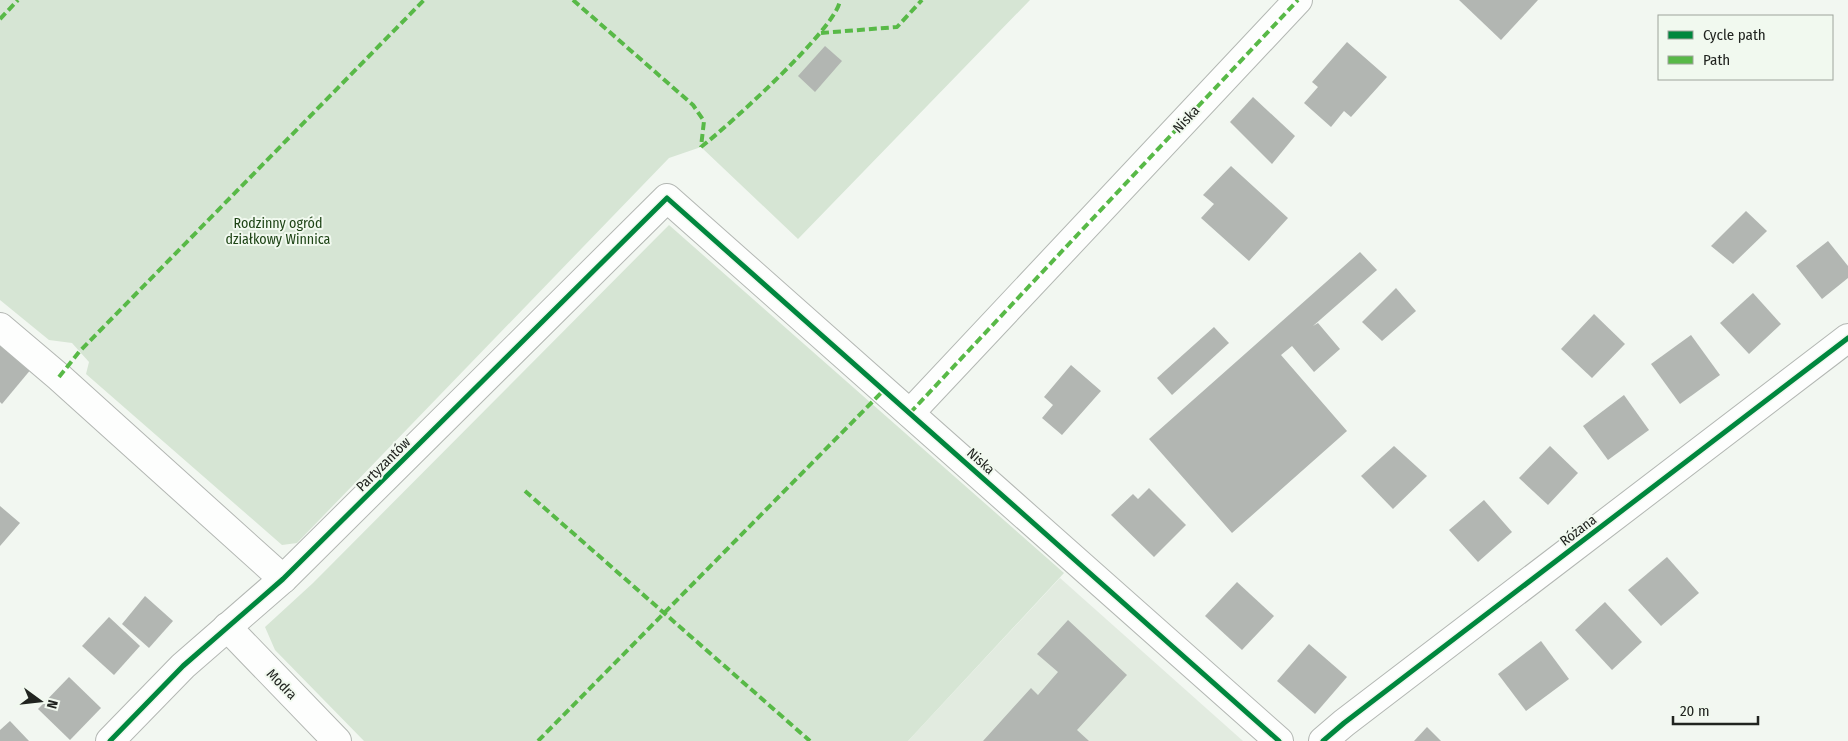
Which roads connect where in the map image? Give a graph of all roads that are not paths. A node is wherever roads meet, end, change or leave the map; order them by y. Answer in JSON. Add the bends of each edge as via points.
{"nodes":[{"id":1,"x":1298,"y":0,"type":"edge"},
{"id":2,"x":667,"y":198,"type":"joint"},
{"id":3,"x":0,"y":327,"type":"edge"},
{"id":4,"x":1848,"y":338,"type":"edge"},
{"id":5,"x":910,"y":413,"type":"junction"},
{"id":6,"x":283,"y":579,"type":"junction"},
{"id":7,"x":226,"y":627,"type":"junction"},
{"id":8,"x":110,"y":741,"type":"edge"},
{"id":9,"x":337,"y":741,"type":"edge"},
{"id":10,"x":1279,"y":741,"type":"edge"},
{"id":11,"x":1323,"y":741,"type":"edge"}],
"edges":[{"from":1,"to":5,"type":"street","name":"Niska"},
{"from":2,"to":5,"type":"street","name":"Niska"},
{"from":2,"to":6,"type":"street","name":"Partyzantów"},
{"from":3,"to":6,"type":"street"},
{"from":4,"to":11,"type":"street","name":"Różana"},
{"from":5,"to":10,"type":"street","name":"Niska"},
{"from":6,"to":7,"type":"street","name":"Partyzantów"},
{"from":7,"to":8,"type":"street","name":"Partyzantów"},
{"from":7,"to":9,"type":"street","name":"Modra"}]}
